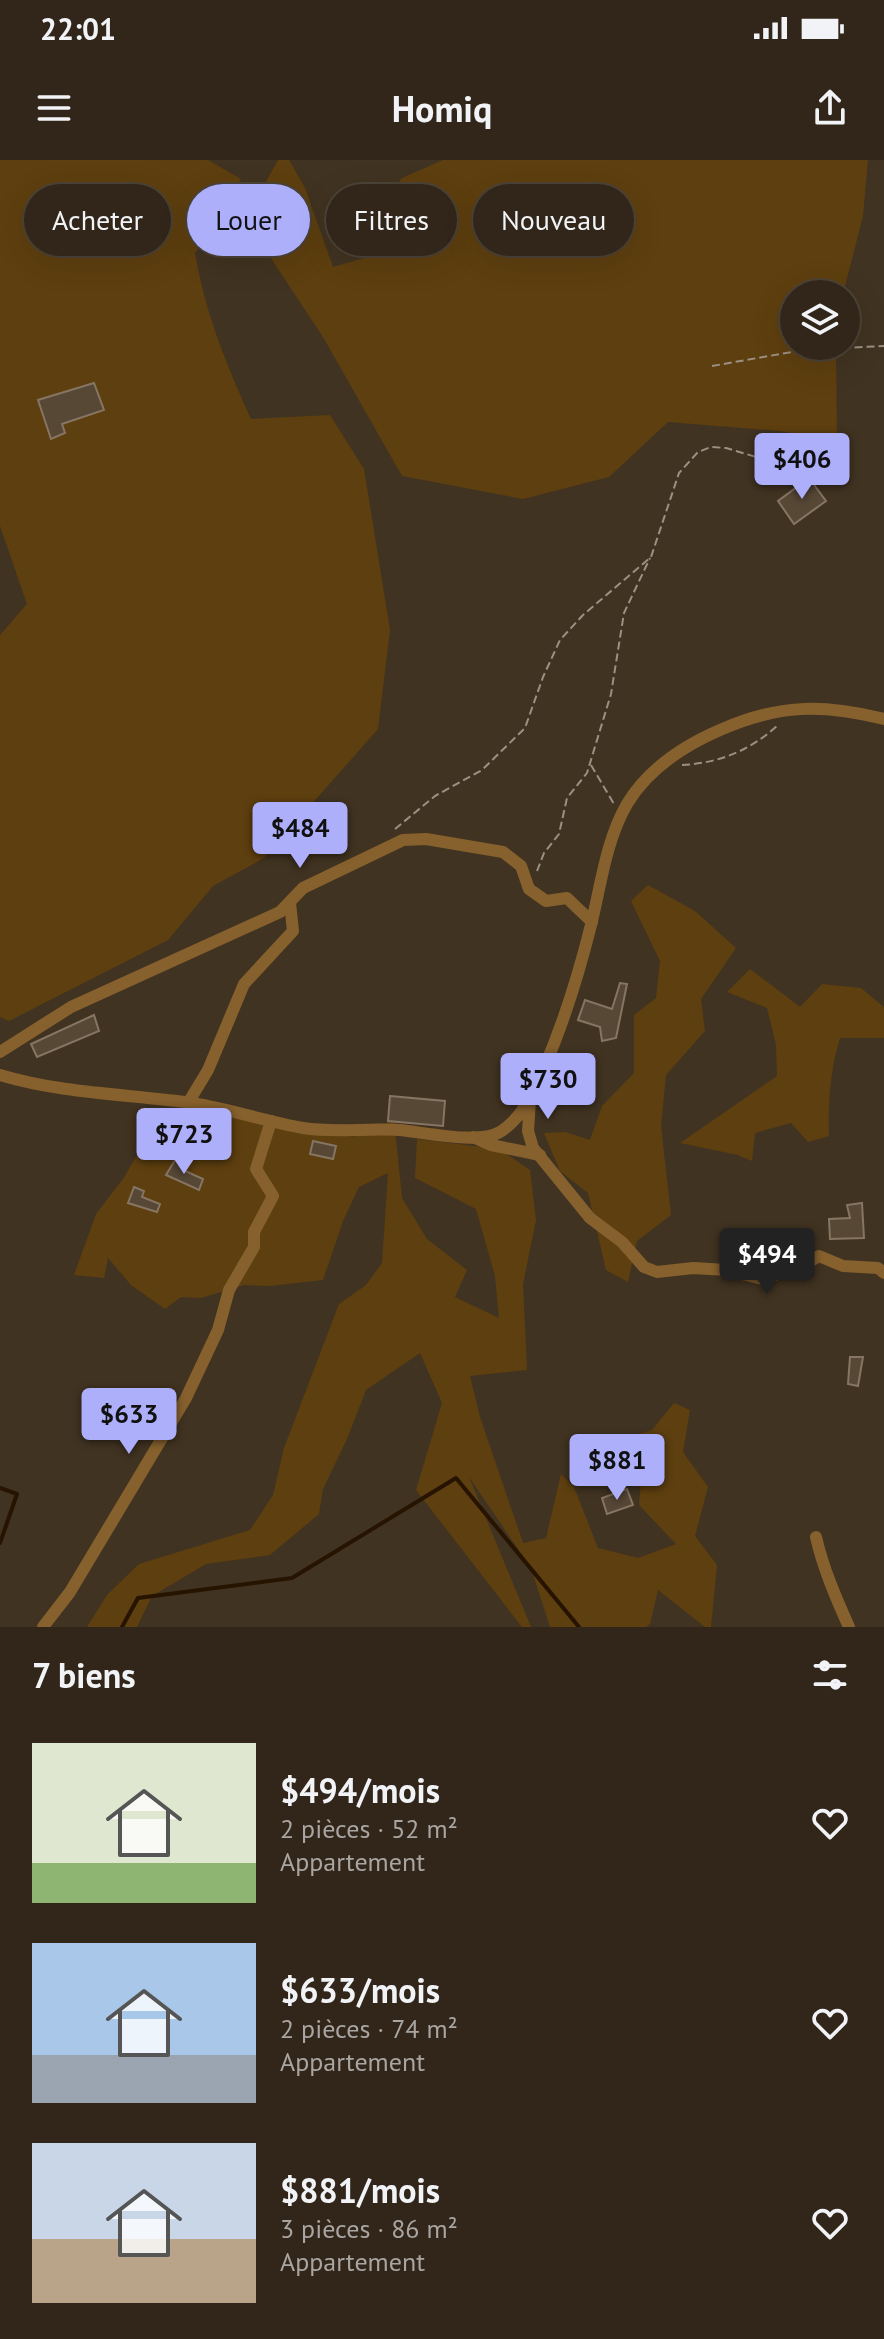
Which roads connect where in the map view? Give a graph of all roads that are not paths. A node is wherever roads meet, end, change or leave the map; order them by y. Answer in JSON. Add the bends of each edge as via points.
{"nodes":[{"id":1,"x":884,"y":719,"type":"edge"},
{"id":2,"x":290,"y":903,"type":"junction"},
{"id":3,"x":592,"y":922,"type":"junction"},
{"id":4,"x":0,"y":1052,"type":"edge"},
{"id":5,"x":0,"y":1075,"type":"edge"},
{"id":6,"x":530,"y":1097,"type":"junction"},
{"id":7,"x":188,"y":1103,"type":"junction"},
{"id":8,"x":271,"y":1121,"type":"junction"},
{"id":9,"x":472,"y":1136,"type":"junction"},
{"id":10,"x":543,"y":1156,"type":"junction"},
{"id":11,"x":884,"y":1273,"type":"edge"},
{"id":12,"x":816,"y":1537,"type":"dead end"},
{"id":13,"x":43,"y":1627,"type":"edge"},
{"id":14,"x":849,"y":1627,"type":"edge"}],
"edges":[{"from":1,"to":3,"type":"street","via":[[816,707],[789,709],[748,718],[697,740],[655,769],[621,817]]},
{"from":2,"to":3,"type":"street","via":[[303,888],[403,840],[426,839],[503,852],[521,866],[529,889],[546,901],[567,898]]},
{"from":2,"to":4,"type":"street","via":[[71,1007]]},
{"from":2,"to":7,"type":"street","via":[[293,931],[244,984],[208,1070]]},
{"from":3,"to":6,"type":"street","via":[[554,1045]]},
{"from":5,"to":7,"type":"street"},
{"from":6,"to":9,"type":"street","via":[[501,1131]]},
{"from":6,"to":10,"type":"street","via":[[528,1131],[533,1148]]},
{"from":7,"to":8,"type":"street"},
{"from":8,"to":9,"type":"street","via":[[305,1128]]},
{"from":8,"to":13,"type":"street","via":[[256,1169],[273,1196],[254,1232],[254,1247],[229,1290],[218,1330],[186,1398],[70,1592]]},
{"from":9,"to":10,"type":"street"},
{"from":10,"to":11,"type":"street","via":[[590,1218],[622,1242],[635,1261],[657,1272],[702,1268],[772,1278],[819,1256]]},
{"from":12,"to":14,"type":"street"}]}
